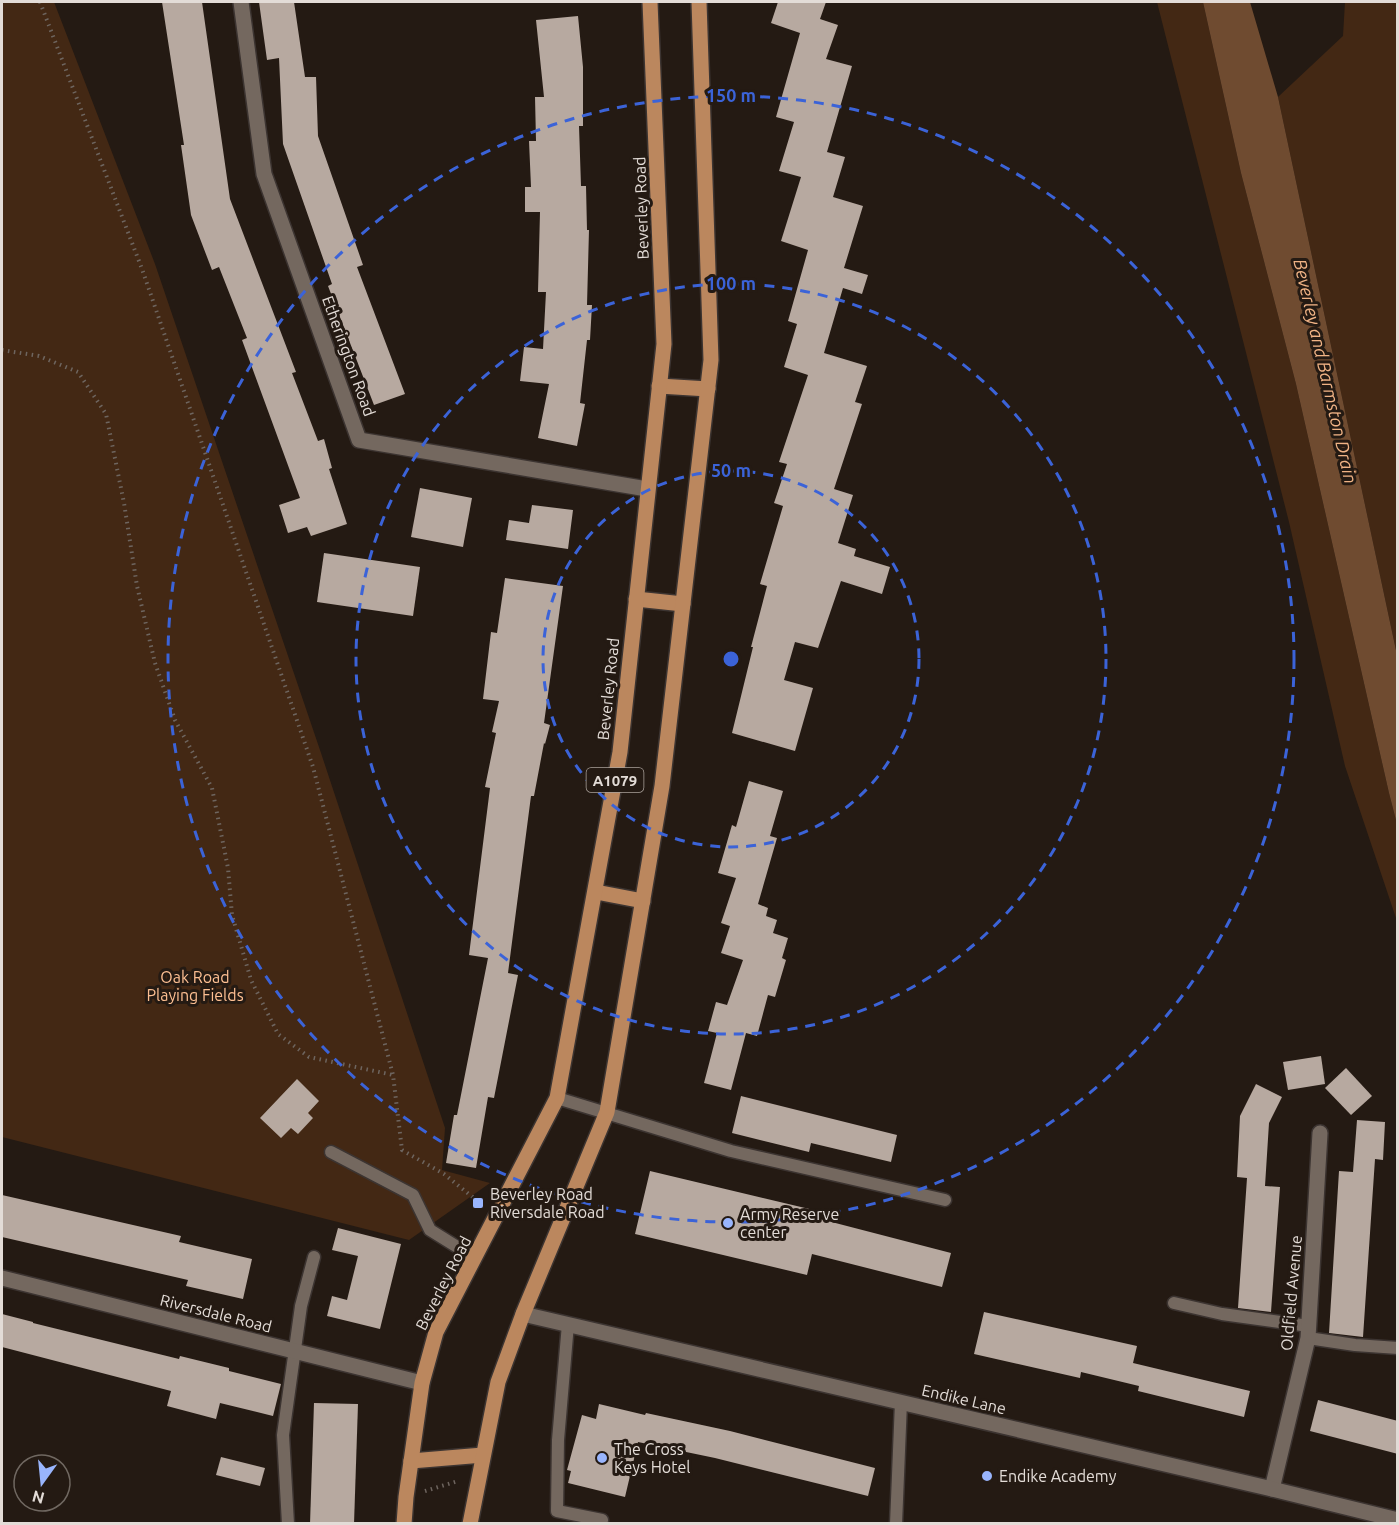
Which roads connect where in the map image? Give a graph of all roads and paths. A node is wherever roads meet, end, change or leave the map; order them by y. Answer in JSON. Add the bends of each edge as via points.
{"nodes":[{"id":1,"x":40,"y":2,"type":"edge"},
{"id":2,"x":241,"y":2,"type":"edge"},
{"id":3,"x":650,"y":2,"type":"edge"},
{"id":4,"x":699,"y":2,"type":"edge"},
{"id":5,"x":2,"y":350,"type":"edge"},
{"id":6,"x":659,"y":386,"type":"junction"},
{"id":7,"x":708,"y":390,"type":"junction"},
{"id":8,"x":647,"y":489,"type":"junction"},
{"id":9,"x":636,"y":599,"type":"junction"},
{"id":10,"x":683,"y":604,"type":"junction"},
{"id":11,"x":596,"y":892,"type":"junction"},
{"id":12,"x":643,"y":901,"type":"junction"},
{"id":13,"x":393,"y":1075,"type":"junction"},
{"id":14,"x":557,"y":1098,"type":"junction"},
{"id":15,"x":607,"y":1112,"type":"junction"},
{"id":16,"x":1320,"y":1133,"type":"dead end"},
{"id":17,"x":330,"y":1152,"type":"dead end"},
{"id":18,"x":945,"y":1200,"type":"dead end"},
{"id":19,"x":488,"y":1234,"type":"junction"},
{"id":20,"x":314,"y":1257,"type":"dead end"},
{"id":21,"x":475,"y":1258,"type":"junction"},
{"id":22,"x":2,"y":1278,"type":"edge"},
{"id":23,"x":1174,"y":1303,"type":"dead end"},
{"id":24,"x":523,"y":1314,"type":"junction"},
{"id":25,"x":568,"y":1324,"type":"junction"},
{"id":26,"x":1309,"y":1332,"type":"junction"},
{"id":27,"x":1398,"y":1348,"type":"edge"},
{"id":28,"x":296,"y":1352,"type":"junction"},
{"id":29,"x":422,"y":1383,"type":"junction"},
{"id":30,"x":901,"y":1402,"type":"junction"},
{"id":31,"x":483,"y":1455,"type":"junction"},
{"id":32,"x":411,"y":1461,"type":"junction"},
{"id":33,"x":479,"y":1475,"type":"junction"},
{"id":34,"x":1272,"y":1489,"type":"junction"},
{"id":35,"x":406,"y":1497,"type":"junction"},
{"id":36,"x":602,"y":1520,"type":"dead end"},
{"id":37,"x":1398,"y":1520,"type":"edge"},
{"id":38,"x":288,"y":1524,"type":"edge"},
{"id":39,"x":404,"y":1524,"type":"edge"},
{"id":40,"x":470,"y":1524,"type":"edge"},
{"id":41,"x":896,"y":1524,"type":"edge"}],
"edges":[{"from":1,"to":13,"type":"path","via":[[142,269],[313,767]]},
{"from":2,"to":8,"type":"street","name":"Etherington Road","via":[[264,174],[359,440]]},
{"from":3,"to":6,"type":"main road","name":"Beverley Road","number":"A1079","via":[[664,344]]},
{"from":4,"to":7,"type":"main road","number":"A1079","via":[[711,360]]},
{"from":5,"to":13,"type":"path","via":[[39,356],[78,372],[106,414],[155,663],[175,720],[212,788],[228,868],[231,915],[251,980],[278,1034],[309,1057]]},
{"from":6,"to":7,"type":"main road"},
{"from":6,"to":8,"type":"main road","name":"Beverley Road","number":"A1079"},
{"from":7,"to":10,"type":"main road","number":"A1079"},
{"from":8,"to":9,"type":"main road","name":"Beverley Road","number":"A1079"},
{"from":9,"to":10,"type":"main road"},
{"from":9,"to":11,"type":"main road","name":"Beverley Road","number":"A1079","via":[[620,752]]},
{"from":10,"to":12,"type":"main road","number":"A1079","via":[[662,786]]},
{"from":11,"to":12,"type":"main road"},
{"from":11,"to":14,"type":"main road","name":"Beverley Road","number":"A1079"},
{"from":12,"to":15,"type":"main road","number":"A1079"},
{"from":13,"to":19,"type":"path","via":[[402,1150],[444,1174],[484,1207]]},
{"from":14,"to":15,"type":"lane"},
{"from":14,"to":19,"type":"main road","name":"Beverley Road","number":"A1079"},
{"from":15,"to":18,"type":"lane","via":[[731,1151]]},
{"from":15,"to":24,"type":"main road","number":"A1079"},
{"from":16,"to":26,"type":"street","name":"Oldfield Avenue"},
{"from":17,"to":21,"type":"lane","via":[[413,1195],[430,1230]]},
{"from":19,"to":21,"type":"main road","name":"Beverley Road","number":"A1079"},
{"from":20,"to":28,"type":"lane","via":[[301,1306]]},
{"from":21,"to":29,"type":"main road","name":"Beverley Road","number":"A1079","via":[[436,1332]]},
{"from":22,"to":28,"type":"street","name":"Riversdale Road"},
{"from":23,"to":26,"type":"lane"},
{"from":24,"to":25,"type":"street","name":"Endike Lane"},
{"from":24,"to":31,"type":"main road","number":"A1079","via":[[498,1382]]},
{"from":25,"to":30,"type":"street","name":"Endike Lane"},
{"from":25,"to":36,"type":"lane","via":[[558,1440],[558,1511]]},
{"from":26,"to":27,"type":"lane","via":[[1355,1345]]},
{"from":26,"to":34,"type":"street","name":"Oldfield Avenue"},
{"from":28,"to":29,"type":"street","name":"Riversdale Road"},
{"from":28,"to":38,"type":"lane","via":[[283,1435]]},
{"from":29,"to":32,"type":"main road","name":"Beverley Road","number":"A1079"},
{"from":30,"to":34,"type":"street","name":"Endike Lane"},
{"from":30,"to":41,"type":"lane"},
{"from":31,"to":32,"type":"main road"},
{"from":31,"to":33,"type":"main road","number":"A1079"},
{"from":32,"to":35,"type":"main road","name":"Beverley Road","number":"A1079"},
{"from":33,"to":35,"type":"path"},
{"from":33,"to":40,"type":"main road","number":"A1079"},
{"from":34,"to":37,"type":"street","name":"Endike Lane"},
{"from":35,"to":39,"type":"main road","name":"Beverley Road","number":"A1079"}]}
